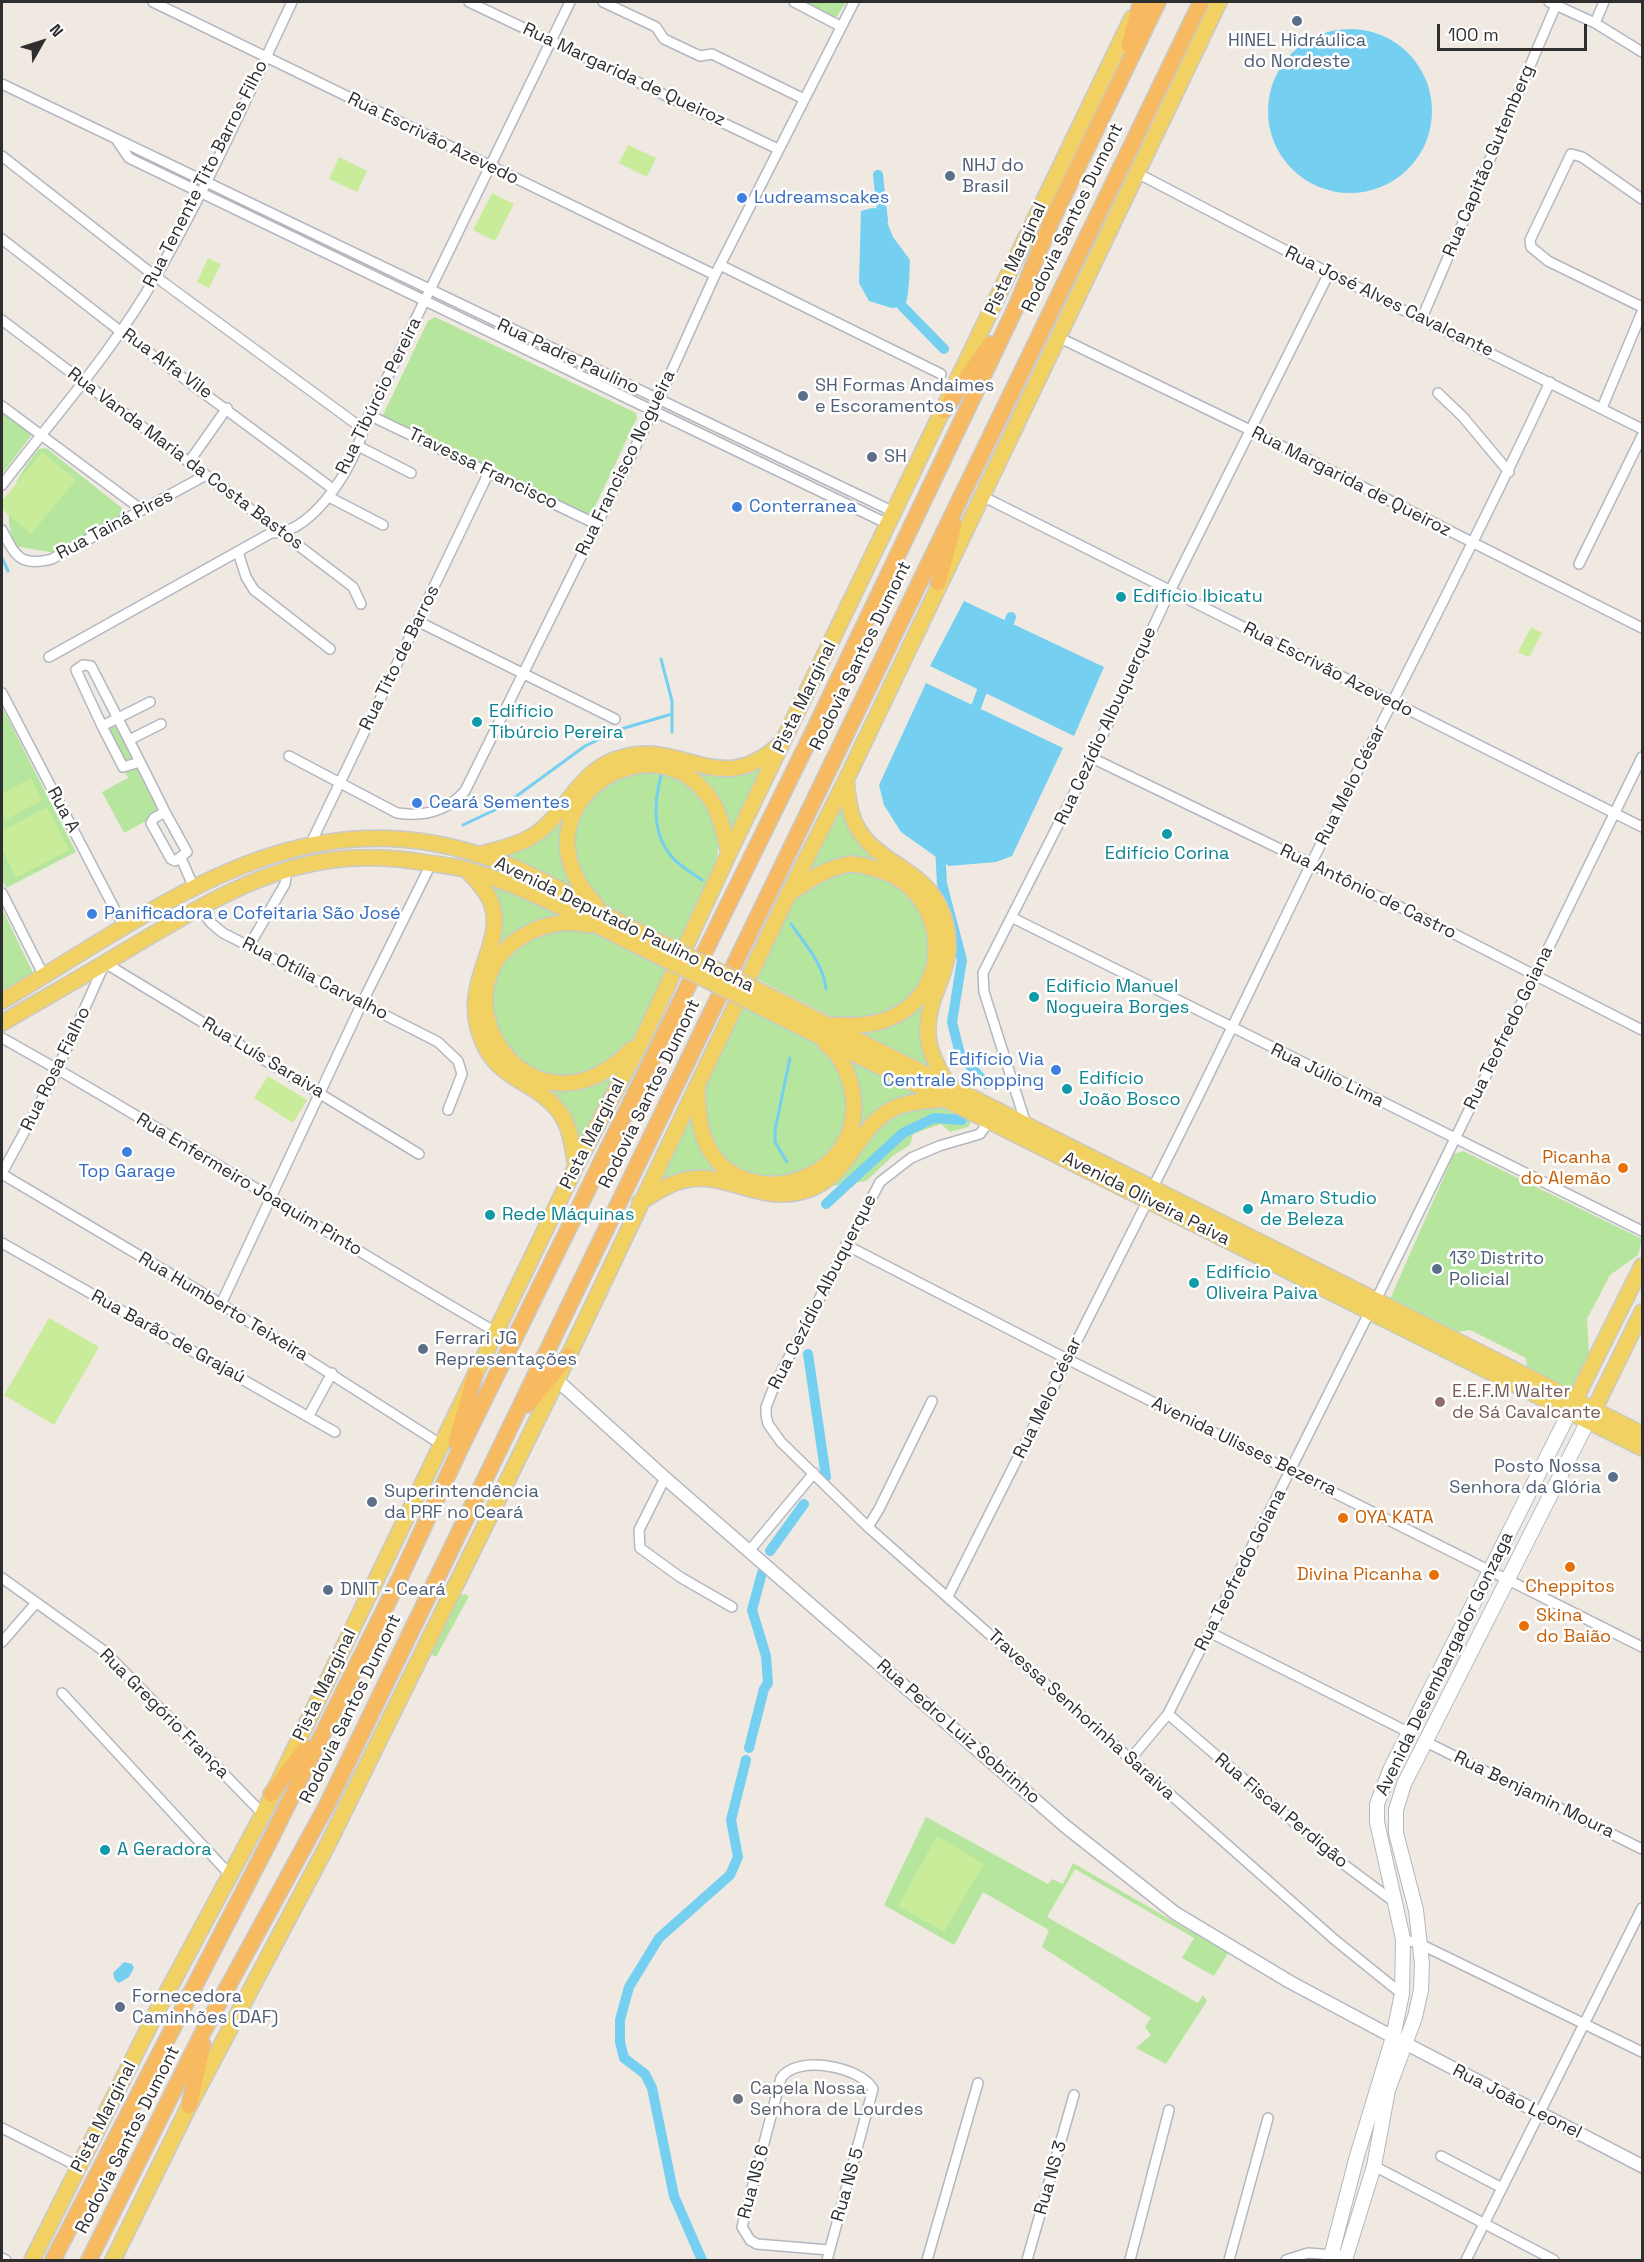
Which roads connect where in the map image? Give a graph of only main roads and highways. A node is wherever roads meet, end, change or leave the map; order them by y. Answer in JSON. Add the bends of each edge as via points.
{"nodes":[{"id":1,"x":1141,"y":2,"type":"edge"},
{"id":2,"x":1158,"y":2,"type":"edge"},
{"id":3,"x":1201,"y":2,"type":"edge"},
{"id":4,"x":1220,"y":2,"type":"edge"},
{"id":5,"x":1119,"y":82,"type":"junction"},
{"id":6,"x":1016,"y":308,"type":"junction"},
{"id":7,"x":944,"y":411,"type":"junction"},
{"id":8,"x":963,"y":489,"type":"junction"},
{"id":9,"x":938,"y":583,"type":"junction"},
{"id":10,"x":786,"y":738,"type":"junction"},
{"id":11,"x":846,"y":780,"type":"junction"},
{"id":12,"x":729,"y":853,"type":"junction"},
{"id":13,"x":477,"y":855,"type":"junction"},
{"id":14,"x":466,"y":869,"type":"junction"},
{"id":15,"x":788,"y":894,"type":"junction"},
{"id":16,"x":602,"y":920,"type":"junction"},
{"id":17,"x":2,"y":1001,"type":"edge"},
{"id":18,"x":779,"y":1009,"type":"junction"},
{"id":19,"x":2,"y":1023,"type":"edge"},
{"id":20,"x":826,"y":1025,"type":"junction"},
{"id":21,"x":812,"y":1033,"type":"junction"},
{"id":22,"x":643,"y":1038,"type":"junction"},
{"id":23,"x":697,"y":1083,"type":"junction"},
{"id":24,"x":946,"y":1092,"type":"junction"},
{"id":25,"x":576,"y":1166,"type":"junction"},
{"id":26,"x":1150,"y":1194,"type":"junction"},
{"id":27,"x":640,"y":1202,"type":"junction"},
{"id":28,"x":1642,"y":1266,"type":"edge"},
{"id":29,"x":1642,"y":1312,"type":"edge"},
{"id":30,"x":568,"y":1356,"type":"junction"},
{"id":31,"x":475,"y":1375,"type":"junction"},
{"id":32,"x":1572,"y":1405,"type":"junction"},
{"id":33,"x":1591,"y":1415,"type":"junction"},
{"id":34,"x":516,"y":1416,"type":"junction"},
{"id":35,"x":1642,"y":1434,"type":"edge"},
{"id":36,"x":1642,"y":1448,"type":"edge"},
{"id":37,"x":445,"y":1480,"type":"junction"},
{"id":38,"x":330,"y":1717,"type":"junction"},
{"id":39,"x":272,"y":1794,"type":"junction"},
{"id":40,"x":202,"y":2034,"type":"junction"},
{"id":41,"x":189,"y":2106,"type":"junction"},
{"id":42,"x":1331,"y":2257,"type":"edge"},
{"id":43,"x":1346,"y":2258,"type":"edge"},
{"id":44,"x":32,"y":2260,"type":"edge"},
{"id":45,"x":53,"y":2260,"type":"edge"},
{"id":46,"x":89,"y":2260,"type":"edge"},
{"id":47,"x":113,"y":2260,"type":"edge"}],
"edges":[{"from":1,"to":5,"type":"highway"},
{"from":1,"to":7,"type":"main road","name":"Pista Marginal"},
{"from":2,"to":5,"type":"highway","name":"Rodovia Santos Dumont"},
{"from":3,"to":8,"type":"highway","name":"Rodovia Santos Dumont"},
{"from":4,"to":9,"type":"main road"},
{"from":5,"to":6,"type":"highway","name":"Rodovia Santos Dumont","via":[[1052,220]]},
{"from":6,"to":7,"type":"highway"},
{"from":6,"to":37,"type":"highway","name":"Rodovia Santos Dumont","via":[[816,726]]},
{"from":7,"to":10,"type":"main road","name":"Pista Marginal"},
{"from":8,"to":9,"type":"highway"},
{"from":8,"to":34,"type":"highway","name":"Rodovia Santos Dumont"},
{"from":9,"to":11,"type":"main road"},
{"from":10,"to":12,"type":"main road","name":"Pista Marginal"},
{"from":10,"to":13,"type":"main road","via":[[761,759],[733,768],[707,768],[660,755],[615,759],[586,777],[533,836]]},
{"from":11,"to":15,"type":"main road"},
{"from":11,"to":24,"type":"main road","via":[[858,829],[879,852],[920,880],[943,914],[949,956],[930,1010],[928,1034]]},
{"from":12,"to":16,"type":"main road","via":[[715,806],[684,775],[645,765],[606,775],[572,814],[568,839],[574,875]]},
{"from":12,"to":22,"type":"main road","name":"Pista Marginal"},
{"from":13,"to":16,"type":"main road","name":"Avenida Deputado Paulino Rocha","via":[[513,867]]},
{"from":13,"to":17,"type":"main road","name":"Avenida Deputado Paulino Rocha","via":[[426,843],[352,838],[311,843],[254,860],[124,927]]},
{"from":14,"to":16,"type":"main road","name":"Avenida Deputado Paulino Rocha"},
{"from":14,"to":19,"type":"main road","name":"Avenida Deputado Paulino Rocha","via":[[371,856],[281,870],[227,892]]},
{"from":14,"to":25,"type":"main road","via":[[490,900],[495,922],[474,996],[480,1035],[500,1067],[559,1111],[570,1134]]},
{"from":15,"to":20,"type":"main road","via":[[822,872],[855,864],[901,880],[921,899],[933,920],[937,957],[930,978],[915,1001],[899,1014],[873,1024]]},
{"from":15,"to":23,"type":"main road"},
{"from":16,"to":18,"type":"main road","name":"Avenida Deputado Paulino Rocha","bridge":true},
{"from":16,"to":22,"type":"main road","via":[[536,928],[513,942],[500,956],[489,978],[485,1003],[489,1028],[503,1053],[522,1071],[564,1084],[600,1075]]},
{"from":18,"to":20,"type":"main road","name":"Avenida Oliveira Paiva"},
{"from":18,"to":21,"type":"main road","name":"Avenida Oliveira Paiva"},
{"from":20,"to":24,"type":"main road","name":"Avenida Oliveira Paiva"},
{"from":21,"to":23,"type":"main road","via":[[838,1056],[849,1077],[854,1103],[851,1129],[841,1149],[829,1163],[802,1179],[761,1183],[744,1178],[721,1162],[708,1146],[698,1119]]},
{"from":21,"to":24,"type":"main road","name":"Avenida Oliveira Paiva"},
{"from":22,"to":25,"type":"main road","name":"Pista Marginal"},
{"from":23,"to":27,"type":"main road"},
{"from":24,"to":26,"type":"main road","name":"Avenida Oliveira Paiva","via":[[1026,1124]]},
{"from":24,"to":26,"type":"main road","name":"Avenida Oliveira Paiva","via":[[989,1121]]},
{"from":24,"to":27,"type":"main road","via":[[886,1113],[872,1124],[839,1169],[811,1189],[767,1195],[717,1180],[685,1180]]},
{"from":25,"to":31,"type":"main road","name":"Pista Marginal"},
{"from":26,"to":32,"type":"main road","name":"Avenida Oliveira Paiva"},
{"from":27,"to":30,"type":"main road"},
{"from":28,"to":32,"type":"main road","name":"Avenida Desembargador Gonzaga"},
{"from":29,"to":33,"type":"main road","name":"Avenida Desembargador Gonzaga"},
{"from":30,"to":34,"type":"highway"},
{"from":30,"to":41,"type":"main road","via":[[328,1844]]},
{"from":31,"to":37,"type":"highway"},
{"from":31,"to":39,"type":"main road","name":"Pista Marginal"},
{"from":32,"to":33,"type":"main road","name":"Avenida Oliveira Paiva"},
{"from":32,"to":42,"type":"main road","name":"Avenida Desembargador Gonzaga","via":[[1391,1768],[1377,1804],[1379,1837],[1403,1939],[1402,1994]]},
{"from":33,"to":35,"type":"main road","name":"Avenida Oliveira Paiva"},
{"from":33,"to":36,"type":"main road","name":"Avenida Oliveira Paiva"},
{"from":33,"to":43,"type":"main road","name":"Avenida Desembargador Gonzaga","via":[[1404,1784],[1396,1810],[1396,1833],[1416,1910],[1421,1989],[1388,2090],[1374,2166]]},
{"from":34,"to":40,"type":"highway","name":"Rodovia Santos Dumont","via":[[327,1805]]},
{"from":37,"to":38,"type":"highway","name":"Rodovia Santos Dumont"},
{"from":38,"to":39,"type":"highway"},
{"from":38,"to":45,"type":"highway","name":"Rodovia Santos Dumont"},
{"from":39,"to":44,"type":"main road","name":"Pista Marginal"},
{"from":40,"to":41,"type":"highway","via":[[201,2061]]},
{"from":40,"to":46,"type":"highway","name":"Rodovia Santos Dumont"},
{"from":41,"to":47,"type":"main road"}]}
